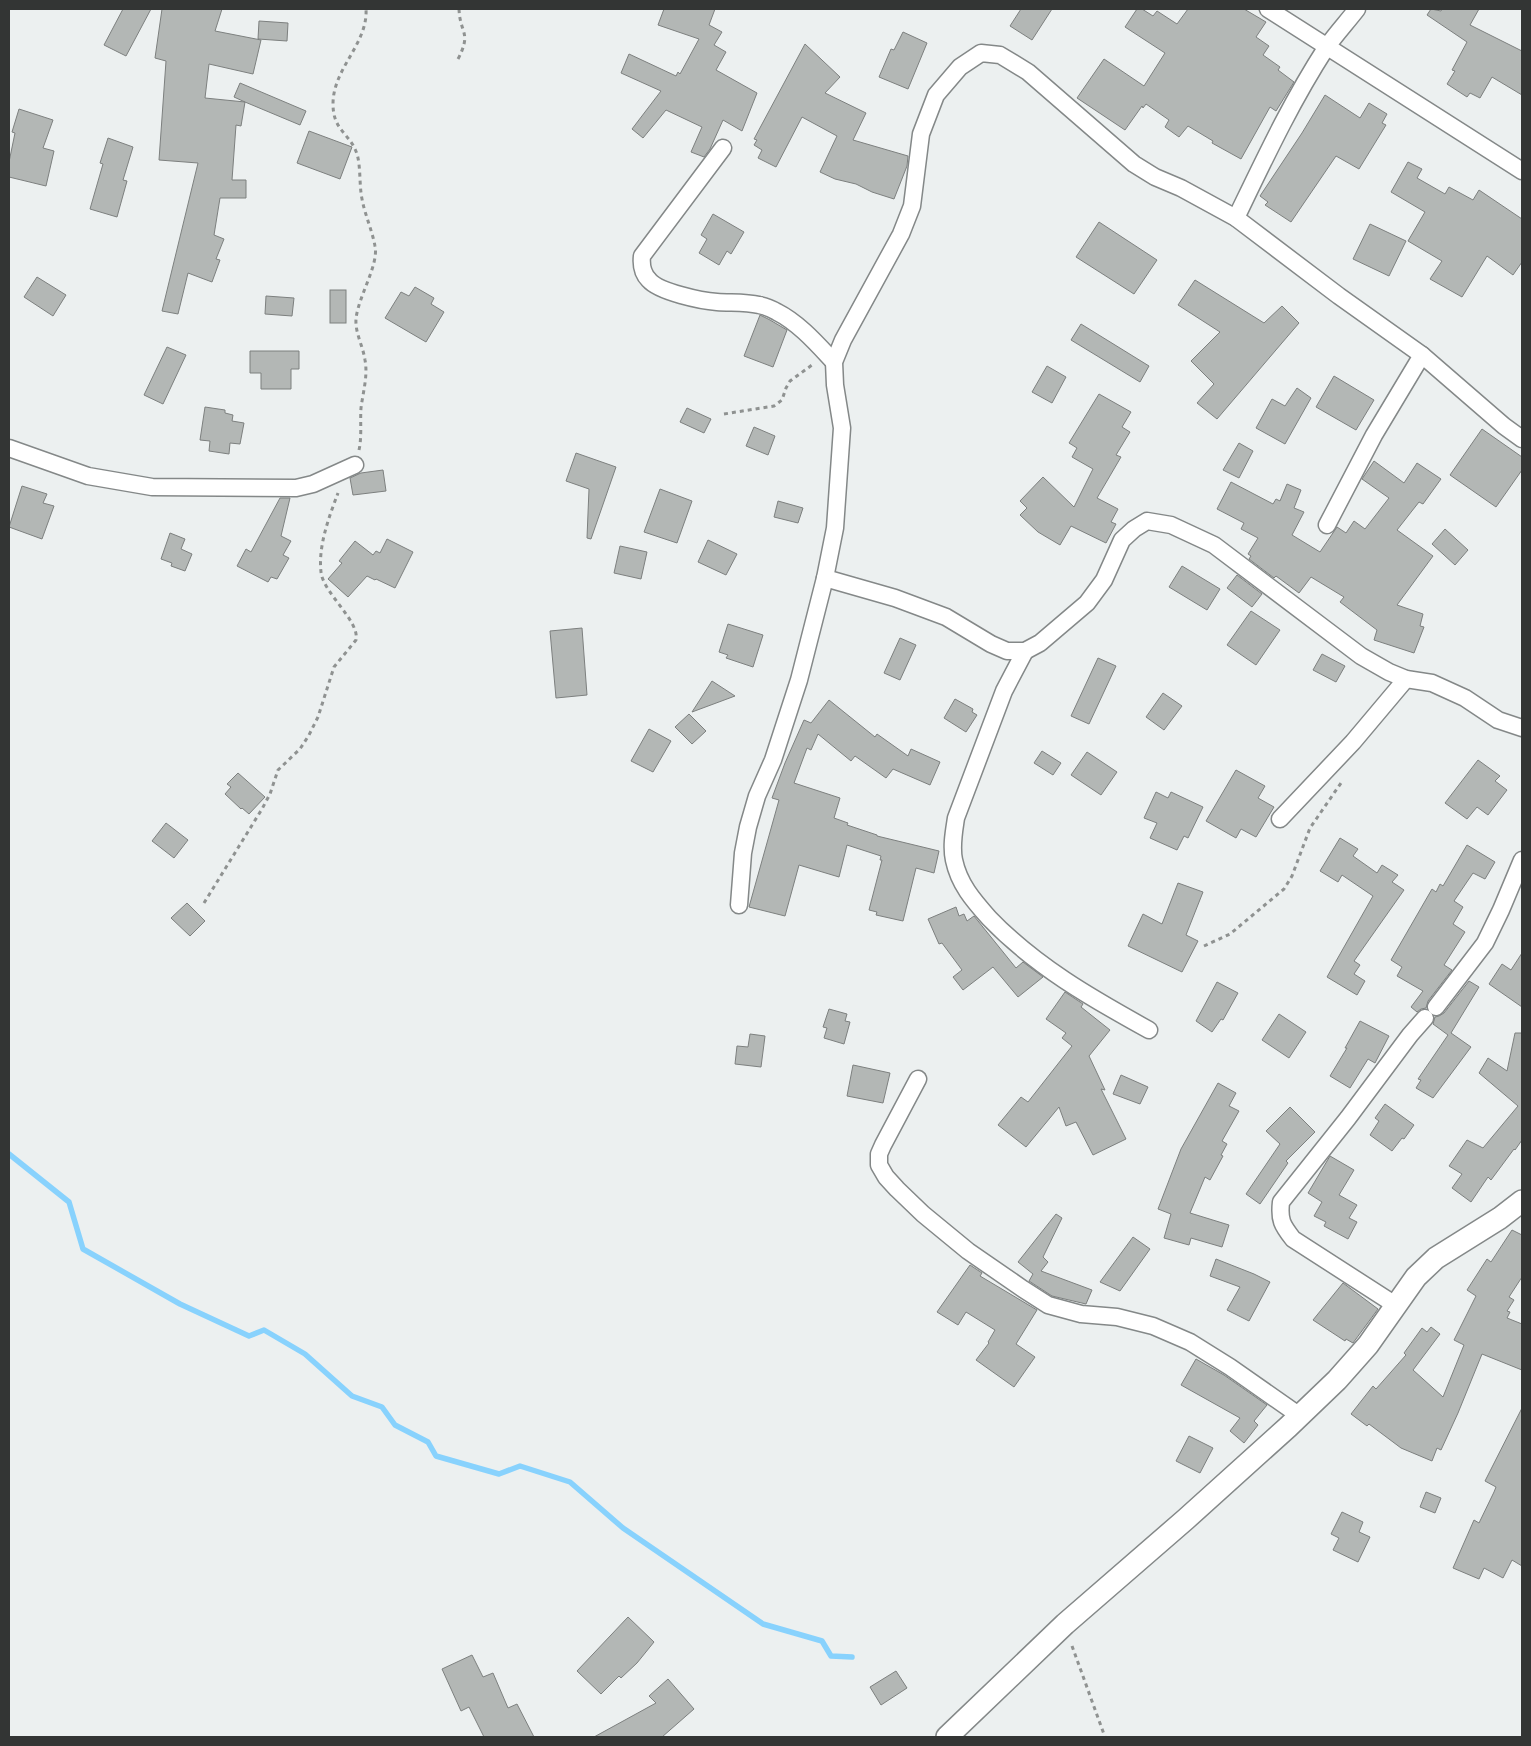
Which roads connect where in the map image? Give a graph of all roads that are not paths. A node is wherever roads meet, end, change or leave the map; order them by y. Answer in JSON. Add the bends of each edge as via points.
{"nodes":[{"id":1,"x":1268,"y":9,"type":"edge"},
{"id":2,"x":1357,"y":9,"type":"edge"},
{"id":3,"x":1327,"y":47,"type":"junction"},
{"id":4,"x":723,"y":148,"type":"dead end"},
{"id":5,"x":1522,"y":171,"type":"edge"},
{"id":6,"x":1236,"y":218,"type":"junction"},
{"id":7,"x":1422,"y":355,"type":"junction"},
{"id":8,"x":831,"y":359,"type":"junction"},
{"id":9,"x":1522,"y":439,"type":"edge"},
{"id":10,"x":9,"y":448,"type":"edge"},
{"id":11,"x":355,"y":465,"type":"road end"},
{"id":12,"x":1327,"y":525,"type":"dead end"},
{"id":13,"x":825,"y":578,"type":"junction"},
{"id":14,"x":1025,"y":651,"type":"junction"},
{"id":15,"x":1406,"y":679,"type":"junction"},
{"id":16,"x":1522,"y":728,"type":"edge"},
{"id":17,"x":1280,"y":819,"type":"dead end"},
{"id":18,"x":1522,"y":860,"type":"edge"},
{"id":19,"x":739,"y":905,"type":"dead end"},
{"id":20,"x":1149,"y":1030,"type":"dead end"},
{"id":21,"x":918,"y":1079,"type":"dead end"},
{"id":22,"x":1522,"y":1201,"type":"edge"},
{"id":23,"x":1396,"y":1306,"type":"junction"},
{"id":24,"x":1300,"y":1416,"type":"junction"},
{"id":25,"x":947,"y":1737,"type":"edge"}],
"edges":[{"from":1,"to":3,"type":"street"},
{"from":2,"to":3,"type":"street"},
{"from":3,"to":5,"type":"street"},
{"from":3,"to":6,"type":"street","via":[[1276,135]]},
{"from":4,"to":8,"type":"street","via":[[642,256],[644,274],[658,287],[690,298],[759,305],[777,311]]},
{"from":6,"to":7,"type":"street"},
{"from":6,"to":8,"type":"street","via":[[1134,164],[1028,72],[1000,55],[981,53],[960,67],[936,95],[921,134],[912,206],[901,234]]},
{"from":7,"to":9,"type":"street"},
{"from":7,"to":12,"type":"street","via":[[1374,434]]},
{"from":8,"to":13,"type":"street","via":[[842,428],[835,528]]},
{"from":10,"to":11,"type":"street","via":[[88,476],[152,487],[296,488],[314,484]]},
{"from":13,"to":14,"type":"street","via":[[946,617],[1008,651]]},
{"from":13,"to":19,"type":"street","via":[[790,709],[748,827]]},
{"from":14,"to":15,"type":"street","via":[[1040,643],[1088,603],[1104,580],[1122,540],[1147,521],[1171,525],[1214,545],[1361,656]]},
{"from":14,"to":20,"type":"street","via":[[1004,691],[956,818],[953,858],[970,897],[1004,934],[1035,961],[1074,987]]},
{"from":15,"to":16,"type":"street","via":[[1432,683],[1464,698],[1498,720]]},
{"from":15,"to":17,"type":"street","via":[[1353,742]]},
{"from":18,"to":23,"type":"street","via":[[1485,943],[1281,1202],[1280,1217],[1293,1240]]},
{"from":21,"to":24,"type":"street","via":[[883,1145],[879,1165],[886,1177],[923,1214],[968,1251],[1048,1305],[1153,1326],[1190,1342]]},
{"from":22,"to":23,"type":"street","via":[[1436,1258],[1416,1277]]},
{"from":23,"to":24,"type":"street","via":[[1368,1345]]},
{"from":24,"to":25,"type":"street","via":[[1065,1624]]}]}
